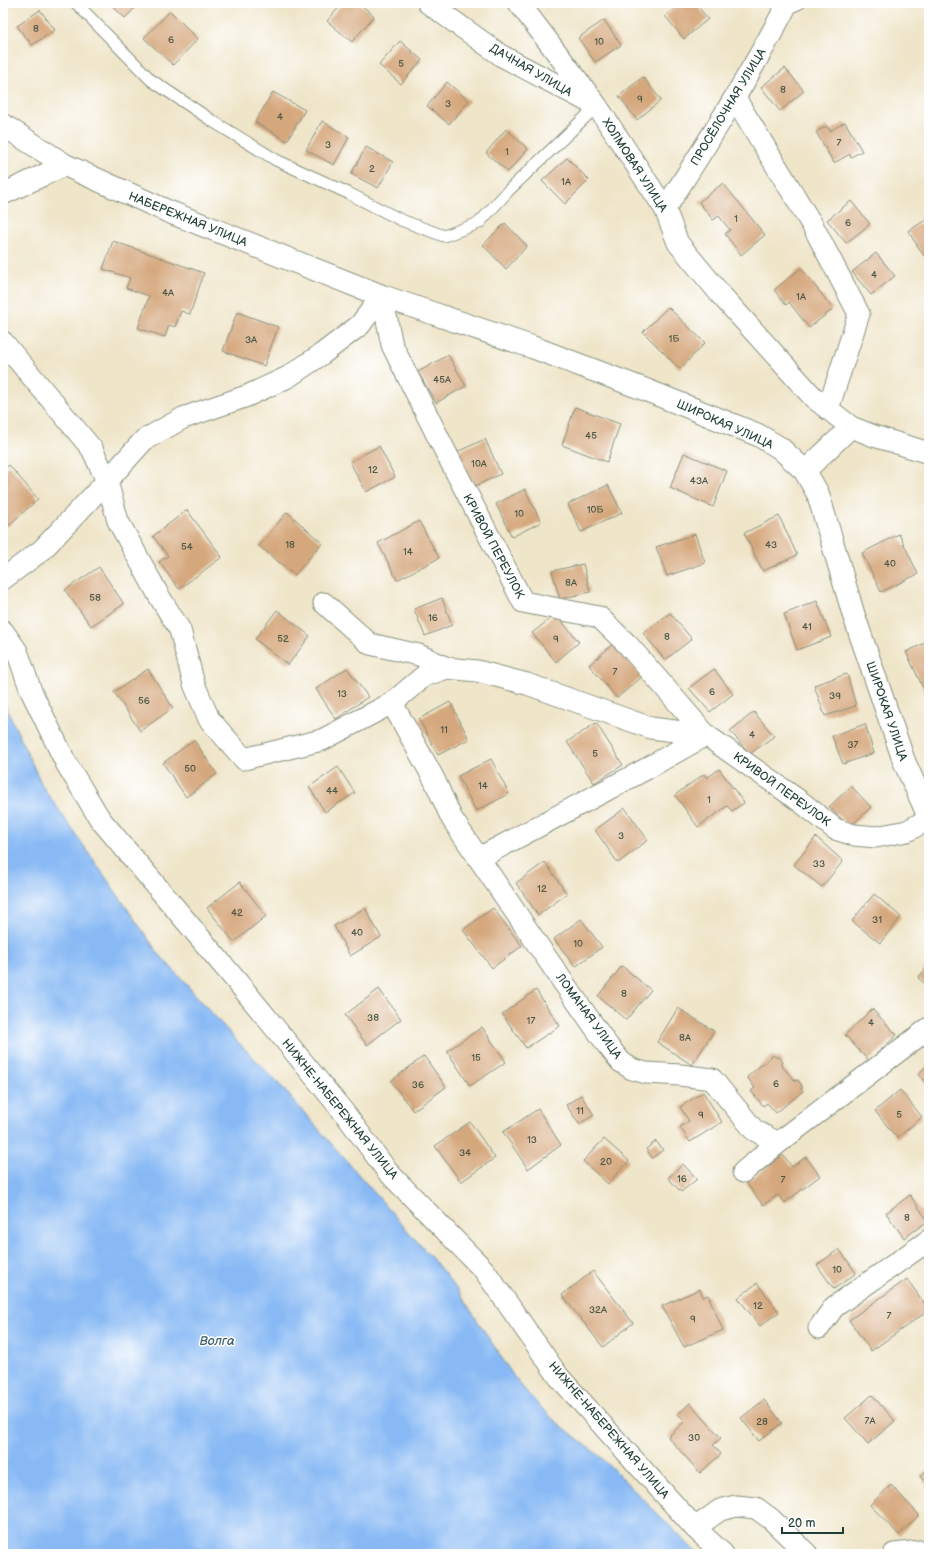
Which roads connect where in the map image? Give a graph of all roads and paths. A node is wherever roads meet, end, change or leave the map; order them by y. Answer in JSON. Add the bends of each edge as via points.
{"nodes":[{"id":1,"x":76,"y":3,"type":"edge"},
{"id":2,"x":428,"y":3,"type":"edge"},
{"id":3,"x":519,"y":3,"type":"edge"},
{"id":4,"x":789,"y":5,"type":"edge"},
{"id":5,"x":735,"y":98,"type":"junction"},
{"id":6,"x":597,"y":106,"type":"junction"},
{"id":7,"x":3,"y":125,"type":"edge"},
{"id":8,"x":65,"y":165,"type":"junction"},
{"id":9,"x":3,"y":194,"type":"edge"},
{"id":10,"x":665,"y":209,"type":"junction"},
{"id":11,"x":382,"y":296,"type":"junction"},
{"id":12,"x":3,"y":342,"type":"edge"},
{"id":13,"x":828,"y":409,"type":"junction"},
{"id":14,"x":851,"y":426,"type":"junction"},
{"id":15,"x":929,"y":453,"type":"edge"},
{"id":16,"x":805,"y":471,"type":"junction"},
{"id":17,"x":107,"y":481,"type":"junction"},
{"id":18,"x":3,"y":579,"type":"edge"},
{"id":19,"x":324,"y":603,"type":"dead end"},
{"id":20,"x":3,"y":631,"type":"edge"},
{"id":21,"x":448,"y":668,"type":"junction"},
{"id":22,"x":392,"y":703,"type":"junction"},
{"id":23,"x":706,"y":735,"type":"junction"},
{"id":24,"x":929,"y":818,"type":"edge"},
{"id":25,"x":479,"y":858,"type":"junction"},
{"id":26,"x":929,"y":1028,"type":"edge"},
{"id":27,"x":778,"y":1143,"type":"junction"},
{"id":28,"x":743,"y":1172,"type":"dead end"},
{"id":29,"x":929,"y":1240,"type":"edge"},
{"id":30,"x":819,"y":1328,"type":"dead end"},
{"id":31,"x":695,"y":1528,"type":"junction"},
{"id":32,"x":929,"y":1550,"type":"edge"},
{"id":33,"x":723,"y":1554,"type":"edge"},
{"id":34,"x":807,"y":1554,"type":"edge"},
{"id":35,"x":894,"y":1554,"type":"edge"}],
"edges":[{"from":1,"to":6,"type":"lane","via":[[151,80],[214,122],[276,160],[401,220],[444,236],[479,223],[509,190]]},
{"from":2,"to":6,"type":"street","name":"ДАЧНАЯ УЛИЦА","via":[[502,56]]},
{"from":3,"to":6,"type":"street","name":"ХОЛМОВАЯ УЛИЦА"},
{"from":4,"to":5,"type":"street","name":"ПРОСЁЛОЧНАЯ УЛИЦА"},
{"from":5,"to":10,"type":"street","name":"ПРОСЁЛОЧНАЯ УЛИЦА"},
{"from":5,"to":13,"type":"street","via":[[814,228],[859,314]]},
{"from":6,"to":10,"type":"street","name":"ХОЛМОВАЯ УЛИЦА"},
{"from":7,"to":8,"type":"street","name":"НАБЕРЕЖНАЯ УЛИЦА"},
{"from":8,"to":9,"type":"street"},
{"from":8,"to":11,"type":"street","name":"НАБЕРЕЖНАЯ УЛИЦА","via":[[167,211]]},
{"from":10,"to":13,"type":"street","name":"ХОЛМОВАЯ УЛИЦА","via":[[678,243],[814,398]]},
{"from":11,"to":16,"type":"street","name":"ШИРОКАЯ УЛИЦА","via":[[532,347],[758,435],[780,448]]},
{"from":11,"to":17,"type":"street","via":[[360,325],[322,354],[288,376],[247,396],[183,418],[144,440]]},
{"from":11,"to":23,"type":"street","name":"КРИВОЙ ПЕРЕУЛОК","via":[[392,345],[523,602],[599,617],[628,645]]},
{"from":12,"to":17,"type":"street","via":[[92,450]]},
{"from":13,"to":14,"type":"street","name":"ХОЛМОВАЯ УЛИЦА"},
{"from":14,"to":15,"type":"street","name":"ХОЛМОВАЯ УЛИЦА"},
{"from":14,"to":16,"type":"street"},
{"from":16,"to":24,"type":"street","name":"ШИРОКАЯ УЛИЦА","via":[[818,494],[854,616],[904,761]]},
{"from":17,"to":18,"type":"street","via":[[42,550]]},
{"from":17,"to":22,"type":"street","via":[[118,521],[180,630],[194,684],[208,719],[244,759],[322,740]]},
{"from":19,"to":21,"type":"street","name":"КРИВОЙ ПЕРЕУЛОК","via":[[370,644],[419,655]]},
{"from":20,"to":31,"type":"street","name":"НИЖНЕ-НАБЕРЕЖНАЯ УЛИЦА","via":[[17,652],[31,691],[66,763],[100,819],[346,1115],[388,1172],[484,1270],[559,1377]]},
{"from":21,"to":22,"type":"street","via":[[424,676]]},
{"from":21,"to":23,"type":"street","name":"КРИВОЙ ПЕРЕУЛОК","via":[[477,671],[527,684],[650,728]]},
{"from":22,"to":25,"type":"street","name":"ЛОМАНАЯ УЛИЦА","via":[[434,779],[452,819]]},
{"from":23,"to":24,"type":"street","name":"КРИВОЙ ПЕРЕУЛОК","via":[[835,829],[854,835],[876,837],[907,831]]},
{"from":23,"to":25,"type":"street"},
{"from":25,"to":27,"type":"street","name":"ЛОМАНАЯ УЛИЦА","via":[[620,1062],[646,1073],[712,1079],[754,1130]]},
{"from":26,"to":27,"type":"street"},
{"from":27,"to":28,"type":"street"},
{"from":29,"to":30,"type":"street","via":[[834,1307]]},
{"from":31,"to":33,"type":"street","name":"НИЖНЕ-НАБЕРЕЖНАЯ УЛИЦА"},
{"from":31,"to":34,"type":"street","via":[[720,1510],[736,1506],[756,1508]]},
{"from":32,"to":35,"type":"street"}]}
